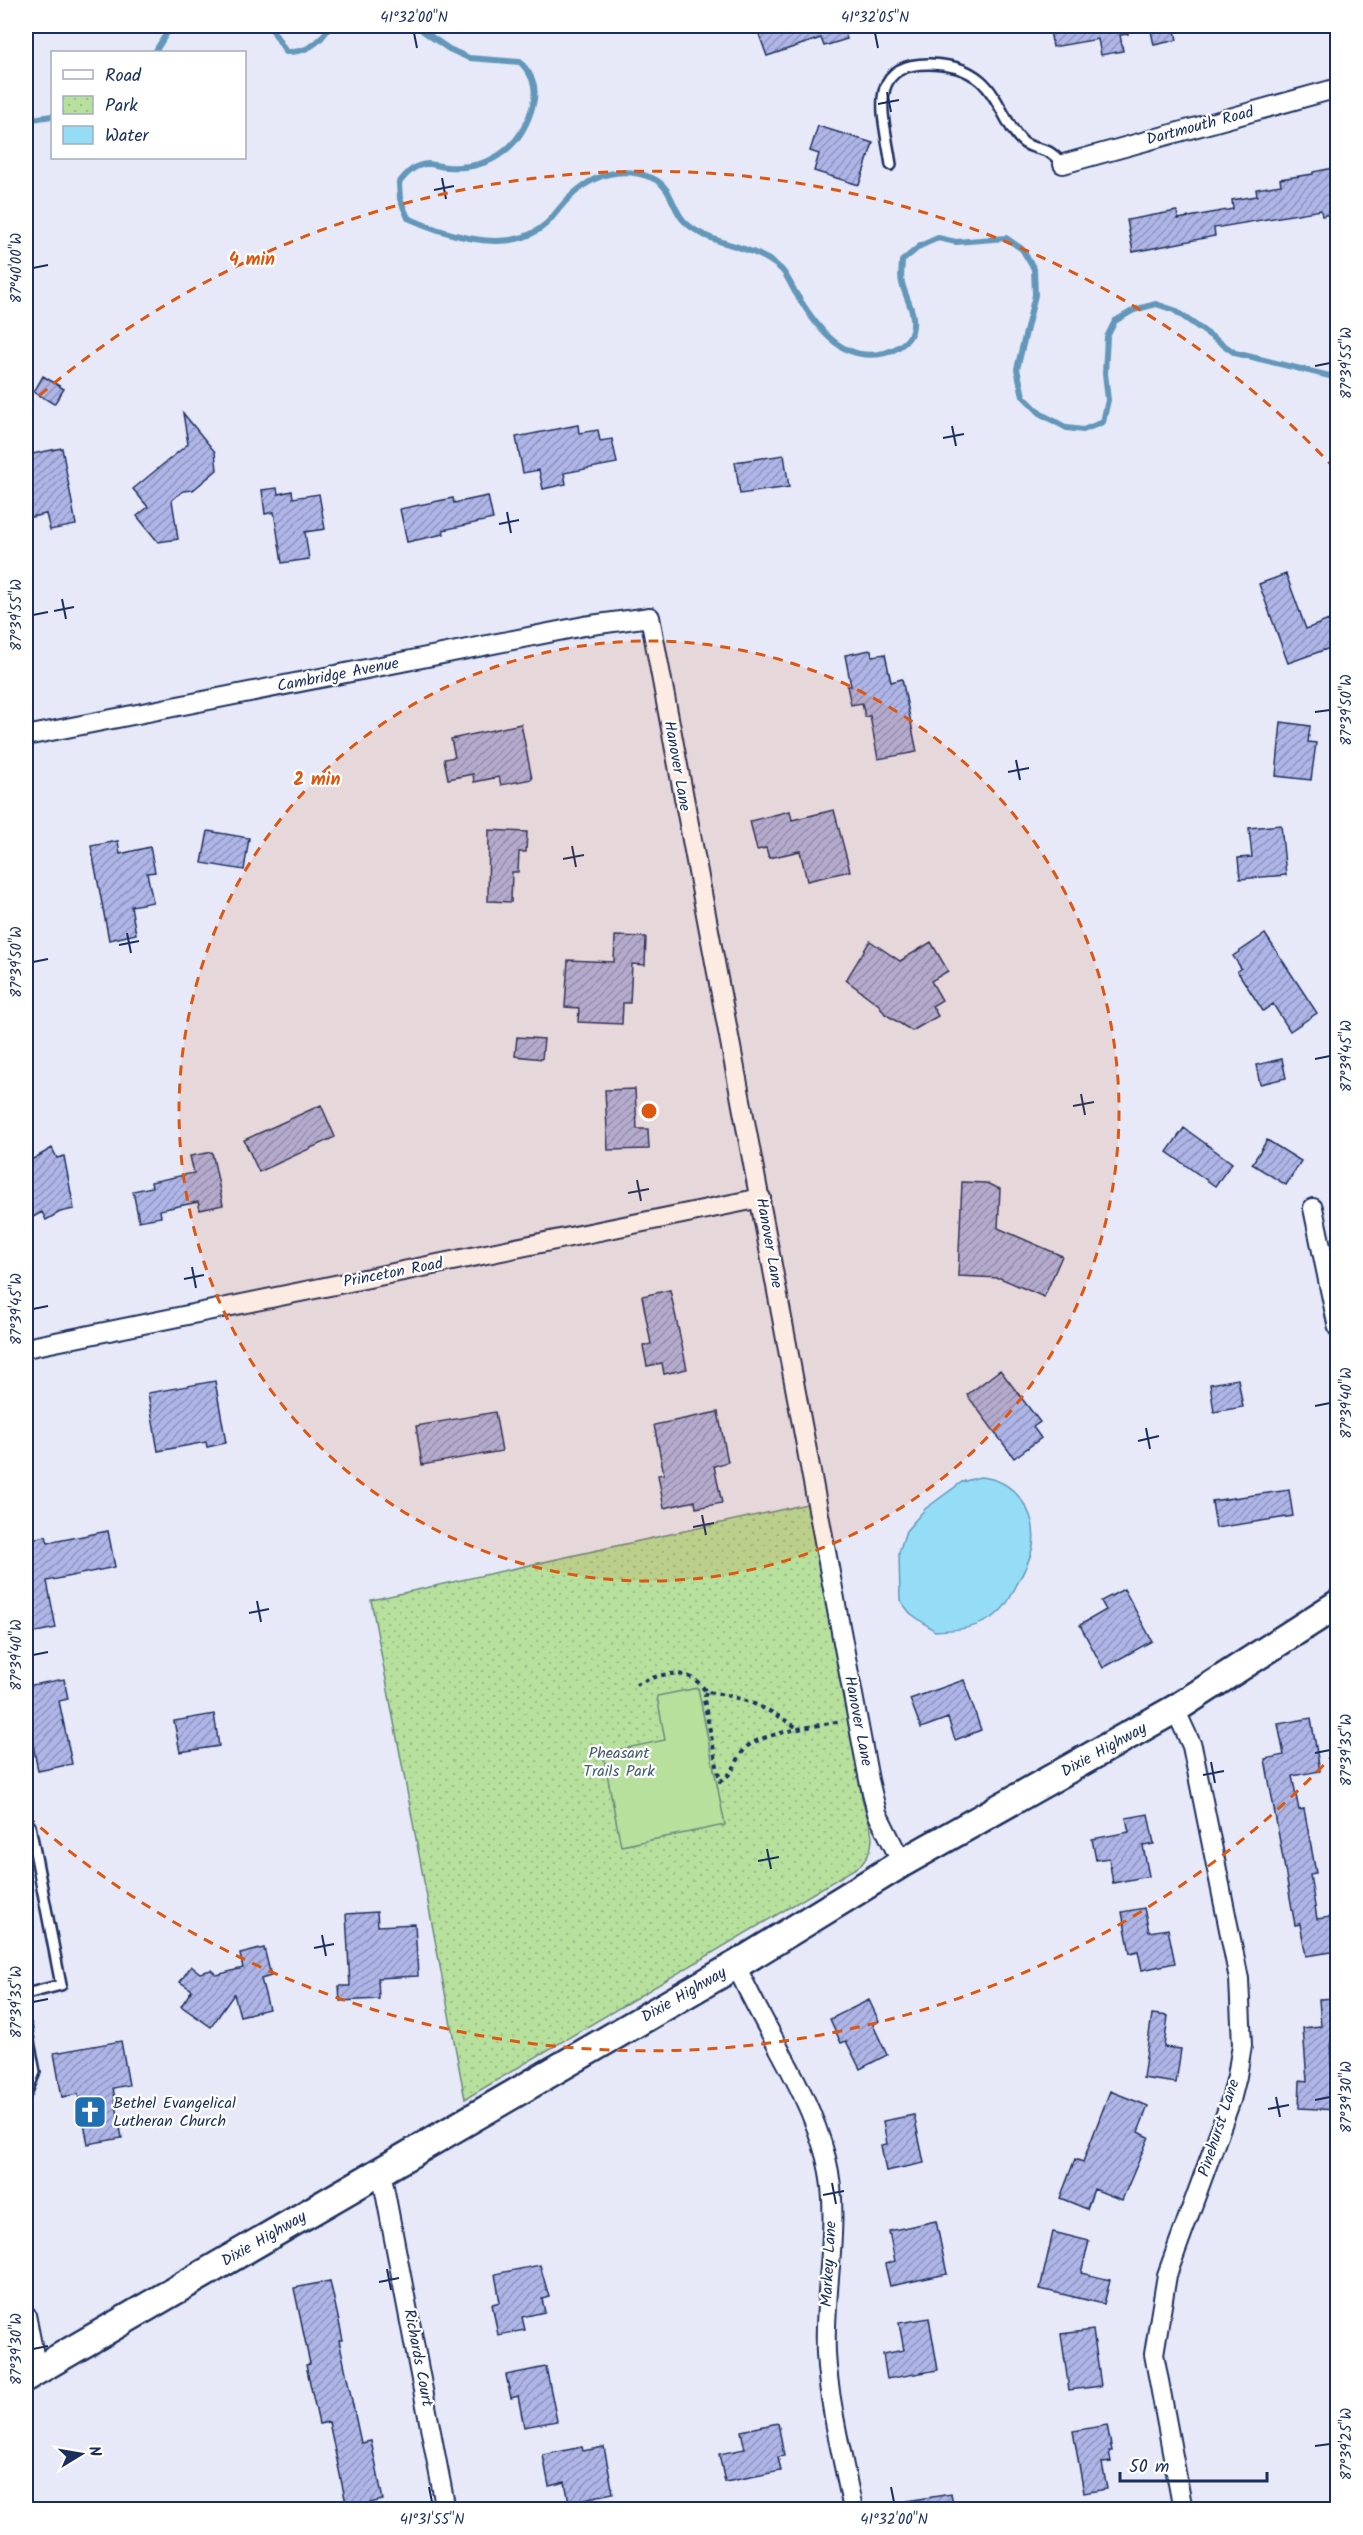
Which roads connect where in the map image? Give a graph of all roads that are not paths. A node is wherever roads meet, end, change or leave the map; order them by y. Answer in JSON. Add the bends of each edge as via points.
{"nodes":[{"id":1,"x":1338,"y":88,"type":"edge"},
{"id":2,"x":1063,"y":164,"type":"joint"},
{"id":3,"x":891,"y":165,"type":"dead end"},
{"id":4,"x":650,"y":617,"type":"joint"},
{"id":5,"x":26,"y":736,"type":"edge"},
{"id":6,"x":761,"y":1198,"type":"junction"},
{"id":7,"x":1313,"y":1208,"type":"dead end"},
{"id":8,"x":1338,"y":1329,"type":"edge"},
{"id":9,"x":26,"y":1348,"type":"edge"},
{"id":10,"x":1338,"y":1604,"type":"edge"},
{"id":11,"x":1175,"y":1710,"type":"junction"},
{"id":12,"x":28,"y":1826,"type":"edge"},
{"id":13,"x":902,"y":1863,"type":"junction"},
{"id":14,"x":736,"y":1965,"type":"junction"},
{"id":15,"x":26,"y":1994,"type":"edge"},
{"id":16,"x":26,"y":2026,"type":"edge"},
{"id":17,"x":26,"y":2094,"type":"edge"},
{"id":18,"x":381,"y":2171,"type":"junction"},
{"id":19,"x":26,"y":2315,"type":"edge"},
{"id":20,"x":32,"y":2374,"type":"edge"},
{"id":21,"x":446,"y":2510,"type":"edge"},
{"id":22,"x":853,"y":2510,"type":"edge"},
{"id":23,"x":1183,"y":2510,"type":"edge"}],
"edges":[{"from":1,"to":2,"type":"street","name":"Dartmouth Road"},
{"from":2,"to":3,"type":"lane","via":[[1050,153],[1024,143],[993,93],[980,80],[949,65],[925,64],[897,70],[885,86]]},
{"from":4,"to":5,"type":"street","name":"Cambridge Avenue","via":[[584,626]]},
{"from":4,"to":6,"type":"street","name":"Hanover Lane"},
{"from":6,"to":9,"type":"street","name":"Princeton Road"},
{"from":6,"to":13,"type":"street","name":"Hanover Lane","via":[[877,1814]]},
{"from":7,"to":8,"type":"street"},
{"from":10,"to":11,"type":"main road","name":"Dixie Highway"},
{"from":11,"to":13,"type":"main road","name":"Dixie Highway"},
{"from":11,"to":23,"type":"street","name":"Pinehurst Lane","via":[[1192,1746],[1239,1979],[1242,2045],[1231,2100],[1167,2275],[1154,2354]]},
{"from":12,"to":15,"type":"lane","via":[[61,1985]]},
{"from":13,"to":14,"type":"main road","name":"Dixie Highway"},
{"from":14,"to":18,"type":"main road","name":"Dixie Highway"},
{"from":14,"to":22,"type":"street","name":"Markey Lane","via":[[753,2004],[799,2083],[827,2161],[833,2216],[827,2268],[826,2353]]},
{"from":16,"to":17,"type":"lane","via":[[35,2072]]},
{"from":18,"to":20,"type":"main road","name":"Dixie Highway"},
{"from":18,"to":21,"type":"street","name":"Richards Court"},
{"from":19,"to":20,"type":"street"}]}
